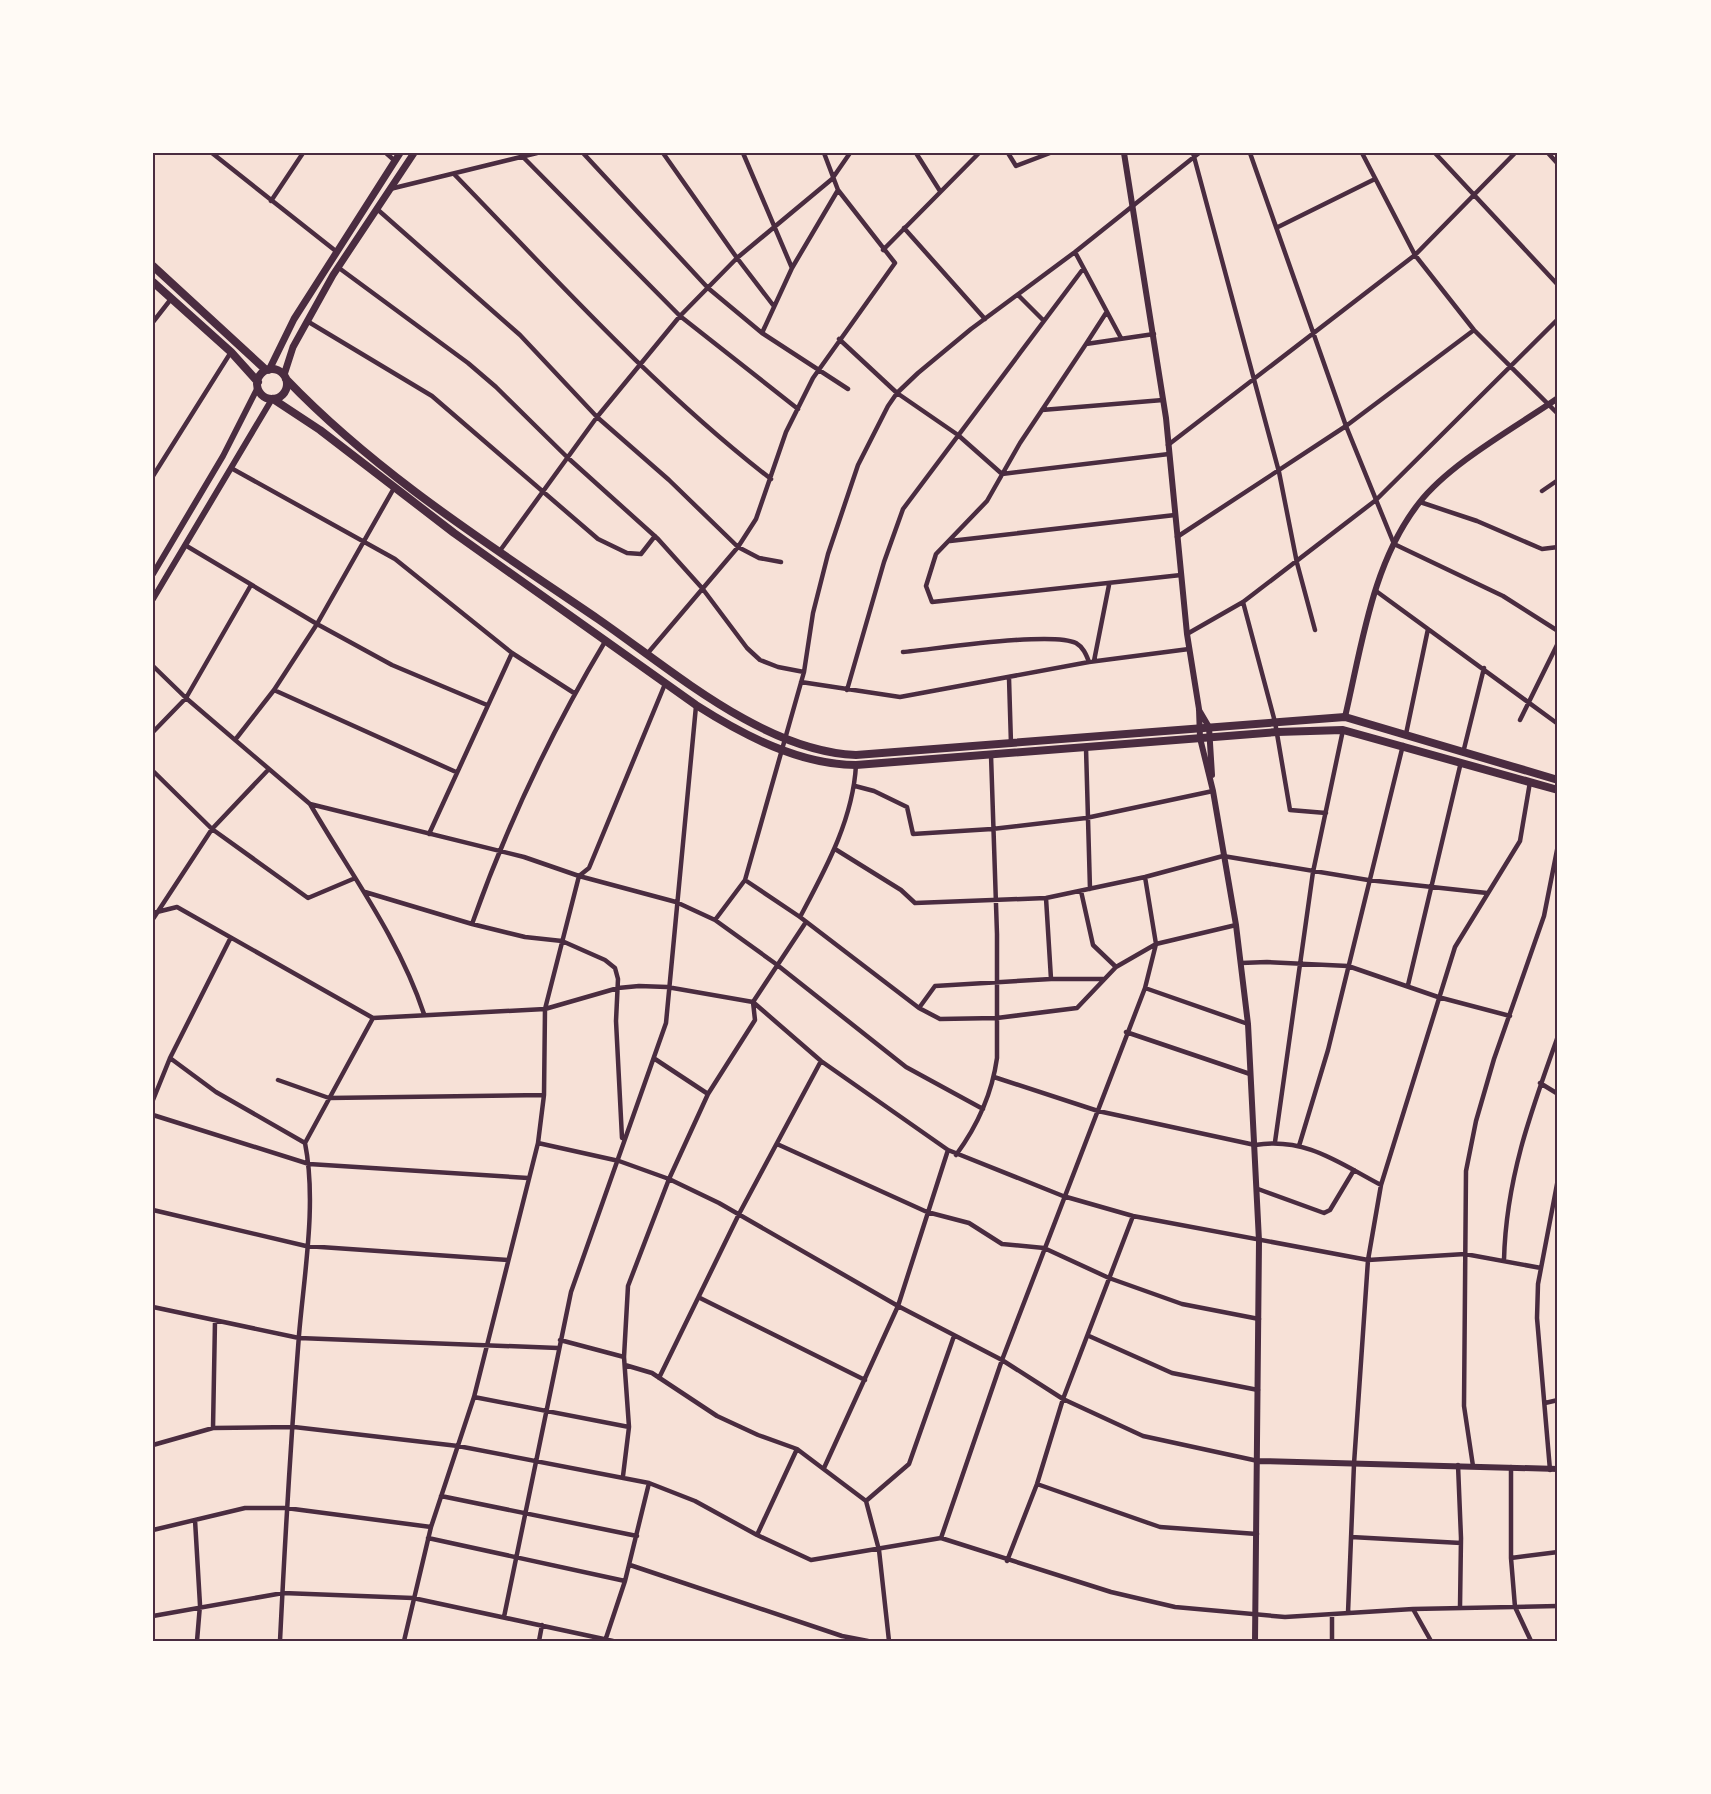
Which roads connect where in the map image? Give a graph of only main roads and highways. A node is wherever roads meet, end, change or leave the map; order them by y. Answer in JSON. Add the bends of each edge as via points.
{"nodes":[{"id":1,"x":400,"y":153,"type":"edge"},
{"id":2,"x":414,"y":153,"type":"edge"},
{"id":3,"x":153,"y":266,"type":"edge"},
{"id":4,"x":153,"y":282,"type":"edge"},
{"id":5,"x":267,"y":370,"type":"junction"},
{"id":6,"x":285,"y":377,"type":"junction"},
{"id":7,"x":258,"y":384,"type":"junction"},
{"id":8,"x":273,"y":399,"type":"junction"},
{"id":9,"x":1558,"y":780,"type":"edge"},
{"id":10,"x":1558,"y":790,"type":"edge"}],
"edges":[{"from":1,"to":5,"type":"main road","via":[[294,319]]},
{"from":2,"to":6,"type":"main road","via":[[307,321],[289,356]]},
{"from":3,"to":5,"type":"main road"},
{"from":4,"to":7,"type":"main road","via":[[231,352]]},
{"from":5,"to":6,"type":"main road","via":[[276,369]]},
{"from":5,"to":7,"type":"main road"},
{"from":6,"to":8,"type":"main road","via":[[286,390]]},
{"from":6,"to":9,"type":"main road","via":[[318,410],[405,482],[499,552],[739,716],[826,752],[856,755],[1345,717]]},
{"from":7,"to":8,"type":"main road","via":[[261,394]]},
{"from":8,"to":10,"type":"main road","via":[[696,705],[735,728],[823,762],[856,765],[1343,730]]}]}
